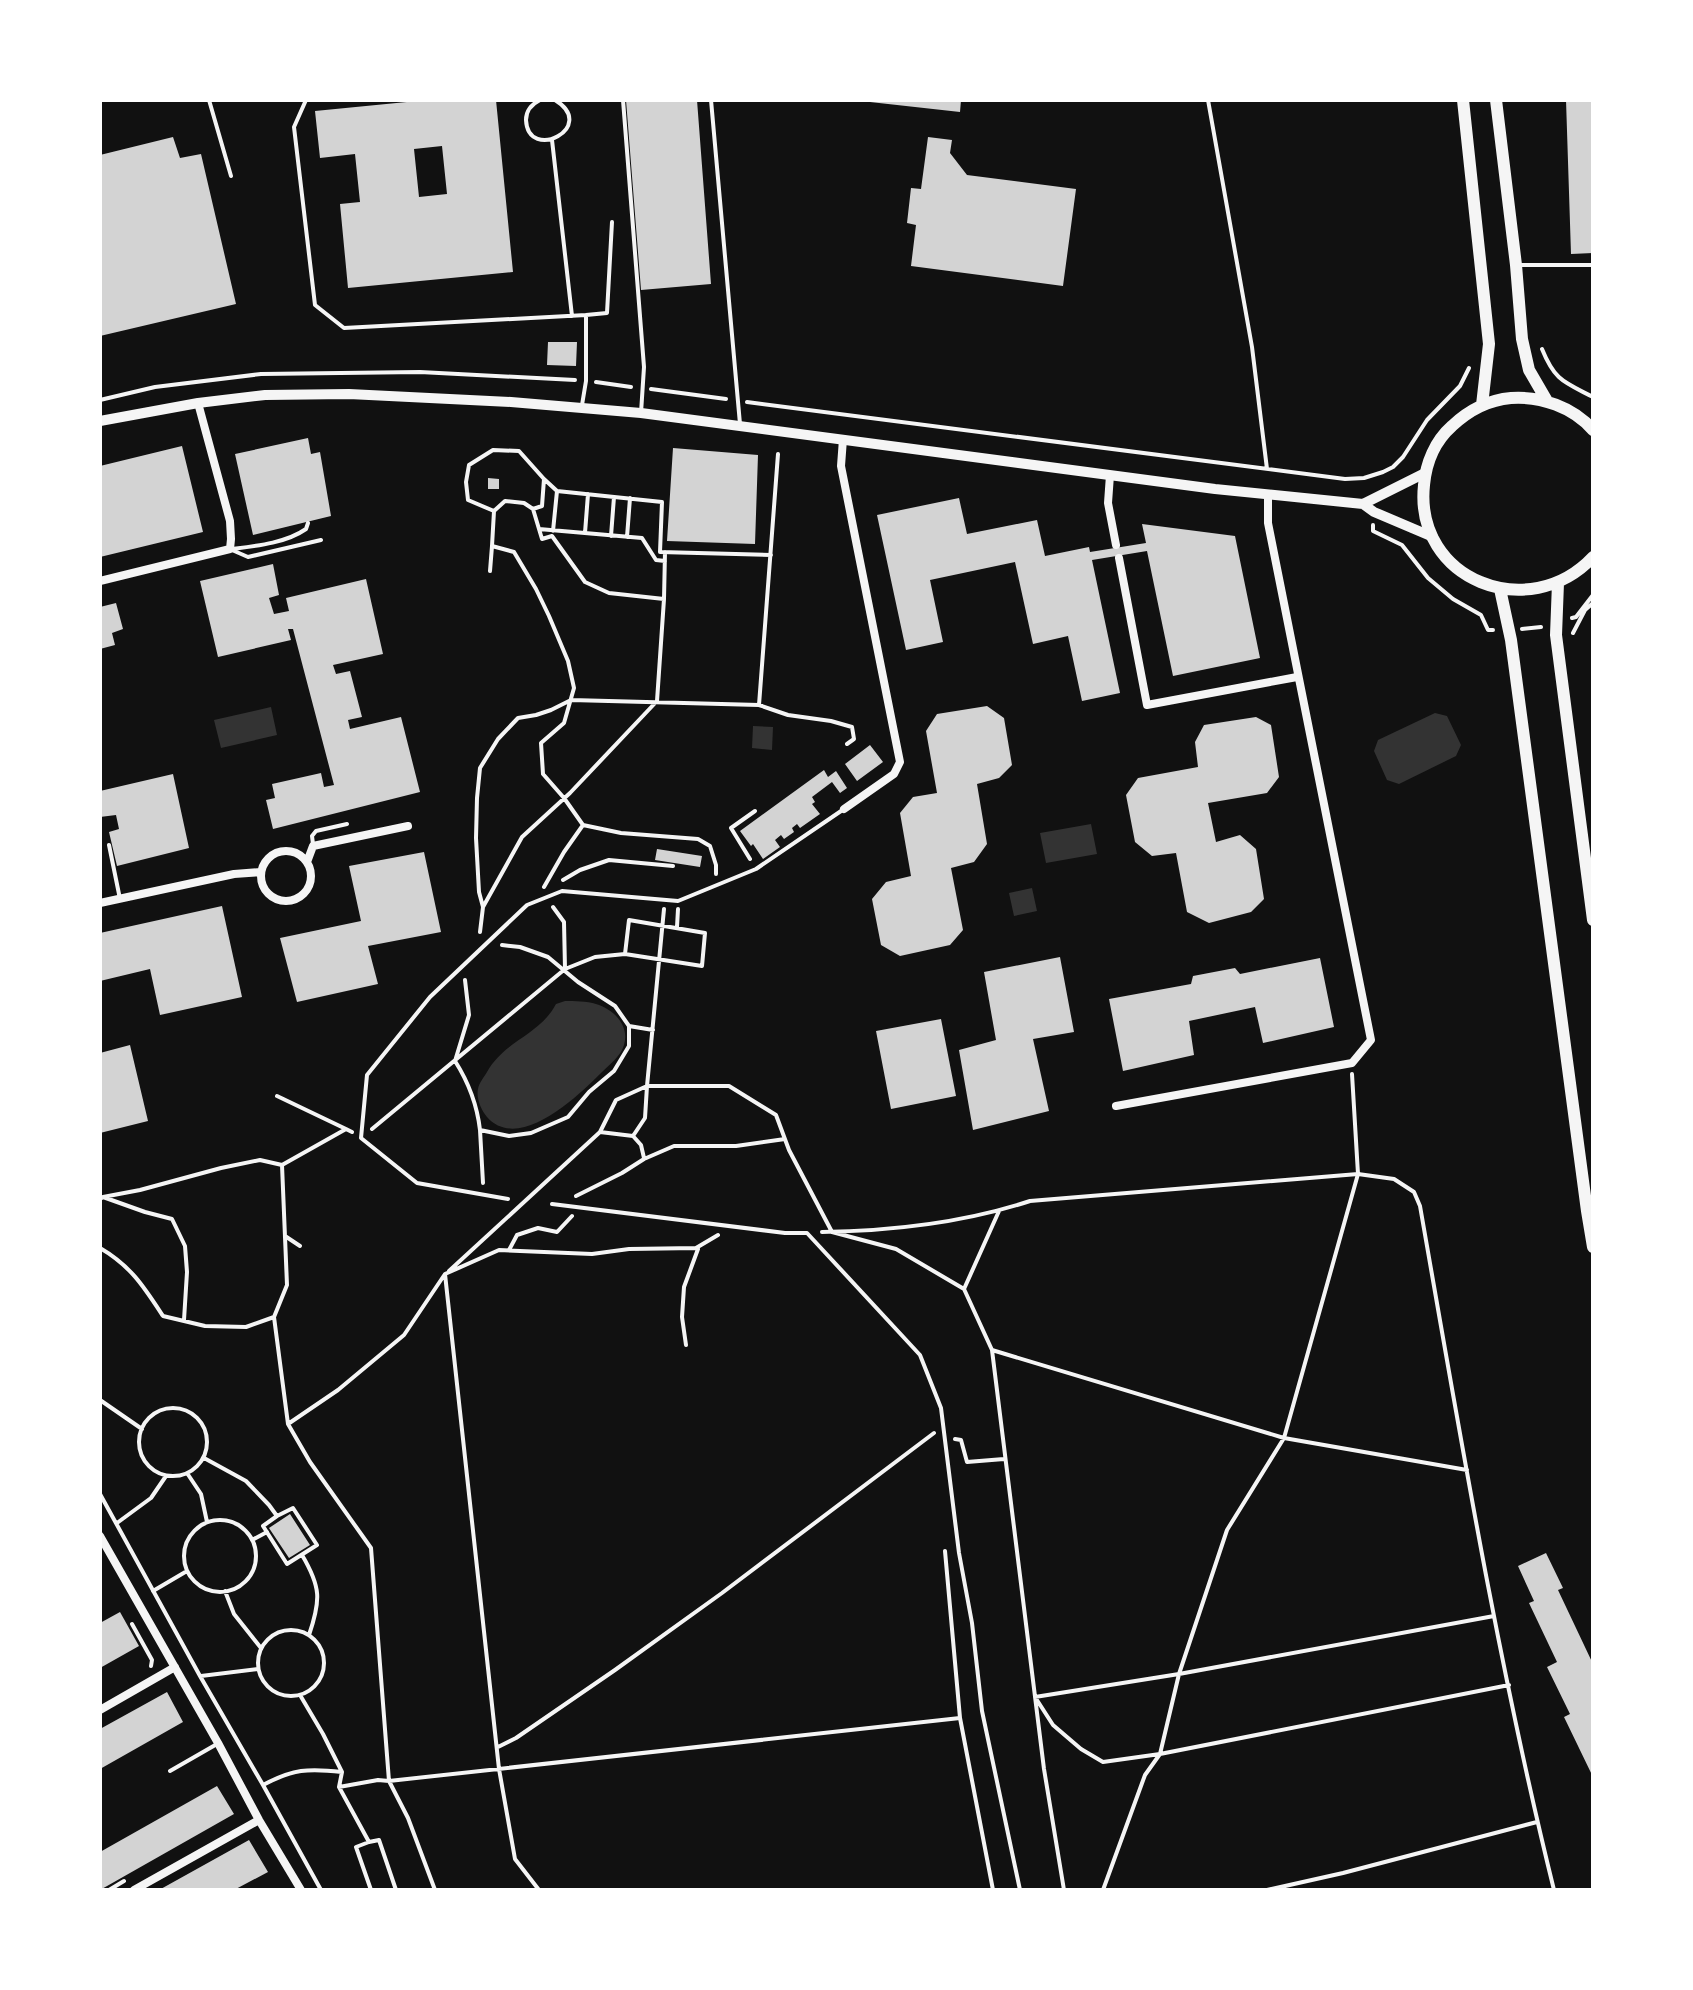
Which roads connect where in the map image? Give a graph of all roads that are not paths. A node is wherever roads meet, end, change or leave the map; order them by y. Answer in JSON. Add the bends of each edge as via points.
{"nodes":[{"id":1,"x":209,"y":100,"type":"edge"},
{"id":2,"x":306,"y":100,"type":"edge"},
{"id":3,"x":540,"y":100,"type":"edge"},
{"id":4,"x":555,"y":100,"type":"edge"},
{"id":5,"x":623,"y":100,"type":"edge"},
{"id":6,"x":711,"y":100,"type":"edge"},
{"id":7,"x":1463,"y":100,"type":"edge"},
{"id":8,"x":1496,"y":100,"type":"edge"},
{"id":9,"x":552,"y":140,"type":"junction"},
{"id":10,"x":231,"y":176,"type":"dead end"},
{"id":11,"x":612,"y":222,"type":"dead end"},
{"id":12,"x":1516,"y":265,"type":"junction"},
{"id":13,"x":1593,"y":265,"type":"edge"},
{"id":14,"x":586,"y":315,"type":"junction"},
{"id":15,"x":572,"y":316,"type":"junction"},
{"id":16,"x":1547,"y":401,"type":"junction"},
{"id":17,"x":198,"y":403,"type":"junction"},
{"id":18,"x":1482,"y":405,"type":"junction"},
{"id":19,"x":582,"y":407,"type":"junction"},
{"id":20,"x":641,"y":413,"type":"junction"},
{"id":21,"x":100,"y":421,"type":"edge"},
{"id":22,"x":741,"y":426,"type":"junction"},
{"id":23,"x":1593,"y":430,"type":"edge"},
{"id":24,"x":843,"y":439,"type":"junction"},
{"id":25,"x":1425,"y":473,"type":"junction"},
{"id":26,"x":1110,"y":475,"type":"junction"},
{"id":27,"x":1268,"y":494,"type":"junction"},
{"id":28,"x":1363,"y":504,"type":"junction"},
{"id":29,"x":308,"y":523,"type":"dead end"},
{"id":30,"x":1433,"y":537,"type":"junction"},
{"id":31,"x":321,"y":540,"type":"dead end"},
{"id":32,"x":1116,"y":545,"type":"dead end"},
{"id":33,"x":230,"y":549,"type":"junction"},
{"id":34,"x":1593,"y":557,"type":"edge"},
{"id":35,"x":1119,"y":558,"type":"dead end"},
{"id":36,"x":100,"y":581,"type":"edge"},
{"id":37,"x":1558,"y":583,"type":"junction"},
{"id":38,"x":1500,"y":589,"type":"junction"},
{"id":39,"x":1297,"y":677,"type":"junction"},
{"id":40,"x":844,"y":809,"type":"joint"},
{"id":41,"x":347,"y":824,"type":"dead end"},
{"id":42,"x":408,"y":826,"type":"dead end"},
{"id":43,"x":109,"y":845,"type":"dead end"},
{"id":44,"x":313,"y":846,"type":"junction"},
{"id":45,"x":307,"y":862,"type":"junction"},
{"id":46,"x":261,"y":872,"type":"junction"},
{"id":47,"x":120,"y":899,"type":"junction"},
{"id":48,"x":100,"y":903,"type":"edge"},
{"id":49,"x":1593,"y":920,"type":"edge"},
{"id":50,"x":1116,"y":1106,"type":"dead end"},
{"id":51,"x":508,"y":1199,"type":"dead end"},
{"id":52,"x":552,"y":1204,"type":"dead end"},
{"id":53,"x":1593,"y":1247,"type":"edge"},
{"id":54,"x":100,"y":1536,"type":"edge"},
{"id":55,"x":175,"y":1667,"type":"junction"},
{"id":56,"x":100,"y":1710,"type":"edge"},
{"id":57,"x":218,"y":1743,"type":"junction"},
{"id":58,"x":170,"y":1771,"type":"dead end"},
{"id":59,"x":259,"y":1820,"type":"junction"},
{"id":60,"x":134,"y":1890,"type":"edge"},
{"id":61,"x":301,"y":1890,"type":"edge"},
{"id":62,"x":1020,"y":1890,"type":"edge"}],
"edges":[{"from":1,"to":10,"type":"lane"},
{"from":2,"to":15,"type":"lane","via":[[294,127],[315,305],[344,328]]},
{"from":3,"to":9,"type":"lane","via":[[529,109],[528,129],[538,139]]},
{"from":4,"to":9,"type":"lane","via":[[565,107],[568,120],[564,133]]},
{"from":5,"to":20,"type":"lane","via":[[644,367]]},
{"from":6,"to":22,"type":"lane"},
{"from":7,"to":18,"type":"main road","via":[[1489,344]]},
{"from":8,"to":12,"type":"main road"},
{"from":9,"to":15,"type":"lane"},
{"from":11,"to":14,"type":"lane","via":[[607,313]]},
{"from":12,"to":13,"type":"lane"},
{"from":12,"to":16,"type":"main road","via":[[1529,370]]},
{"from":14,"to":15,"type":"lane"},
{"from":14,"to":19,"type":"lane"},
{"from":16,"to":18,"type":"main road","via":[[1525,397]]},
{"from":16,"to":23,"type":"main road","via":[[1572,412]]},
{"from":17,"to":19,"type":"street","via":[[349,394]]},
{"from":17,"to":21,"type":"street"},
{"from":17,"to":33,"type":"street","via":[[230,521]]},
{"from":18,"to":25,"type":"main road","via":[[1445,432]]},
{"from":19,"to":20,"type":"street"},
{"from":20,"to":22,"type":"street"},
{"from":22,"to":24,"type":"street"},
{"from":24,"to":26,"type":"street"},
{"from":24,"to":40,"type":"street","via":[[841,466],[900,762],[894,774]]},
{"from":25,"to":28,"type":"street"},
{"from":25,"to":30,"type":"main road","via":[[1425,516]]},
{"from":26,"to":27,"type":"street"},
{"from":26,"to":32,"type":"street","via":[[1108,503]]},
{"from":27,"to":28,"type":"street"},
{"from":27,"to":39,"type":"street","via":[[1268,523]]},
{"from":28,"to":30,"type":"street"},
{"from":29,"to":33,"type":"lane","via":[[289,537]]},
{"from":30,"to":38,"type":"main road","via":[[1454,566]]},
{"from":31,"to":33,"type":"lane","via":[[248,557]]},
{"from":33,"to":36,"type":"street"},
{"from":34,"to":37,"type":"main road"},
{"from":35,"to":39,"type":"street","via":[[1147,705]]},
{"from":37,"to":38,"type":"main road","via":[[1540,589]]},
{"from":37,"to":49,"type":"main road","via":[[1556,635]]},
{"from":38,"to":53,"type":"main road"},
{"from":39,"to":50,"type":"street","via":[[1371,1040],[1352,1063]]},
{"from":40,"to":51,"type":"lane","via":[[756,869],[678,901],[562,891],[527,905],[430,997],[367,1075],[361,1138],[417,1183]]},
{"from":41,"to":44,"type":"lane","via":[[316,831]]},
{"from":42,"to":44,"type":"street"},
{"from":43,"to":47,"type":"lane"},
{"from":44,"to":45,"type":"street"},
{"from":45,"to":46,"type":"street","via":[[285,851],[269,857]]},
{"from":45,"to":46,"type":"street","via":[[309,885],[291,901],[268,894]]},
{"from":46,"to":47,"type":"street"},
{"from":47,"to":48,"type":"street"},
{"from":52,"to":62,"type":"lane","via":[[807,1233],[920,1355],[941,1408],[982,1711]]},
{"from":54,"to":55,"type":"street"},
{"from":55,"to":56,"type":"street"},
{"from":55,"to":57,"type":"street"},
{"from":57,"to":58,"type":"lane"},
{"from":57,"to":59,"type":"street"},
{"from":59,"to":60,"type":"street"},
{"from":59,"to":61,"type":"street"}]}
